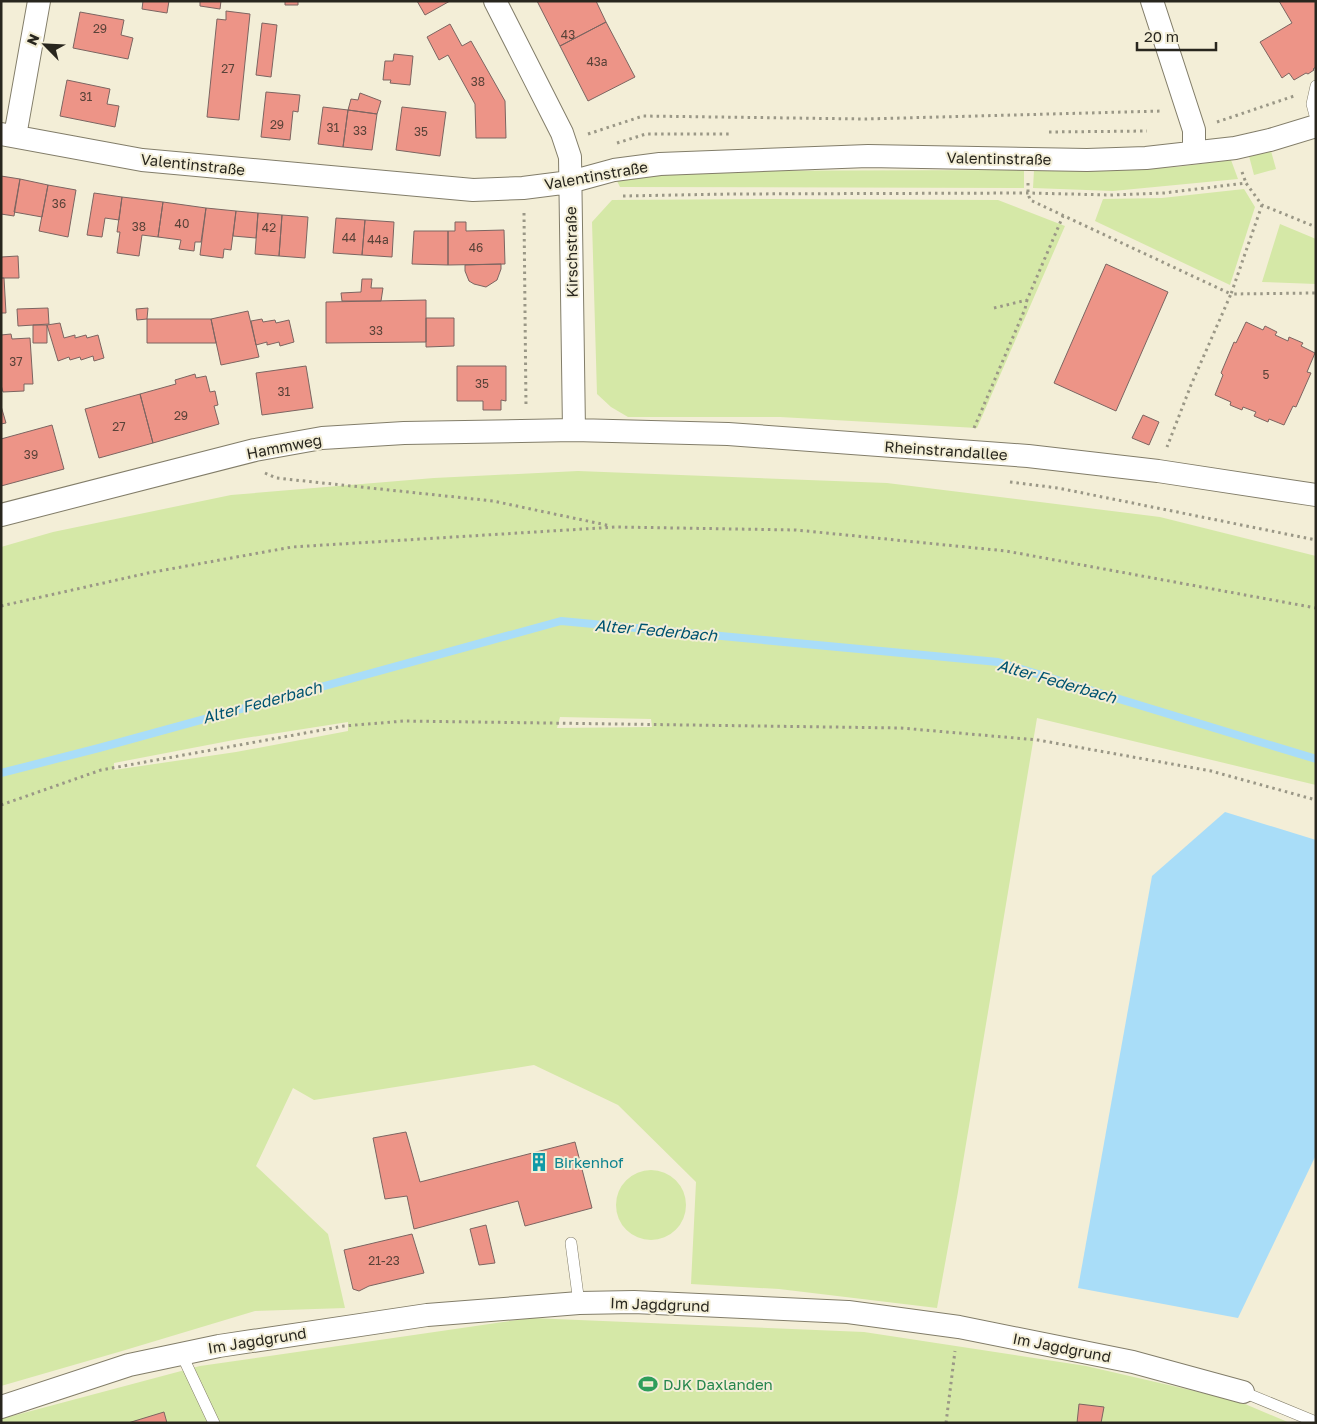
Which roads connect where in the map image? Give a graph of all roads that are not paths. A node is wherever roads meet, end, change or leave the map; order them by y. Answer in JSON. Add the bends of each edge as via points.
{"nodes":[{"id":1,"x":39,"y":1,"type":"edge"},
{"id":2,"x":495,"y":1,"type":"edge"},
{"id":3,"x":1152,"y":1,"type":"edge"},
{"id":4,"x":1315,"y":87,"type":"edge"},
{"id":5,"x":1316,"y":119,"type":"edge"},
{"id":6,"x":1316,"y":126,"type":"edge"},
{"id":7,"x":1192,"y":131,"type":"junction"},
{"id":8,"x":8,"y":135,"type":"edge"},
{"id":9,"x":570,"y":182,"type":"junction"},
{"id":10,"x":574,"y":430,"type":"junction"},
{"id":11,"x":1316,"y":495,"type":"edge"},
{"id":12,"x":1,"y":515,"type":"edge"},
{"id":13,"x":571,"y":1243,"type":"dead end"},
{"id":14,"x":579,"y":1303,"type":"junction"},
{"id":15,"x":181,"y":1353,"type":"junction"},
{"id":16,"x":1243,"y":1392,"type":"joint"},
{"id":17,"x":1,"y":1407,"type":"edge"},
{"id":18,"x":212,"y":1422,"type":"edge"},
{"id":19,"x":1316,"y":1422,"type":"edge"}],
"edges":[{"from":1,"to":8,"type":"street"},
{"from":2,"to":9,"type":"street","name":"Kirschstraße","via":[[562,133],[570,157]]},
{"from":3,"to":7,"type":"street"},
{"from":4,"to":5,"type":"lane","via":[[1312,104]]},
{"from":6,"to":7,"type":"street","name":"Valentinstraße","via":[[1235,148]]},
{"from":7,"to":9,"type":"street","name":"Valentinstraße","via":[[1146,158],[868,156],[660,164],[614,170]]},
{"from":8,"to":9,"type":"street","name":"Valentinstraße","via":[[142,160],[472,190]]},
{"from":9,"to":10,"type":"street","name":"Kirschstraße"},
{"from":10,"to":11,"type":"street","name":"Rheinstrandallee","via":[[738,434],[1028,456],[1158,471]]},
{"from":10,"to":12,"type":"street","name":"Hammweg","via":[[322,438],[255,450]]},
{"from":13,"to":14,"type":"lane"},
{"from":14,"to":15,"type":"street","name":"Im Jagdgrund","via":[[427,1314]]},
{"from":14,"to":16,"type":"street","name":"Im Jagdgrund","via":[[634,1302],[848,1312],[959,1327],[1133,1362]]},
{"from":15,"to":17,"type":"street","name":"Im Jagdgrund","via":[[129,1365]]},
{"from":15,"to":18,"type":"lane"},
{"from":16,"to":19,"type":"lane","name":"Im Jagdgrund"}]}
